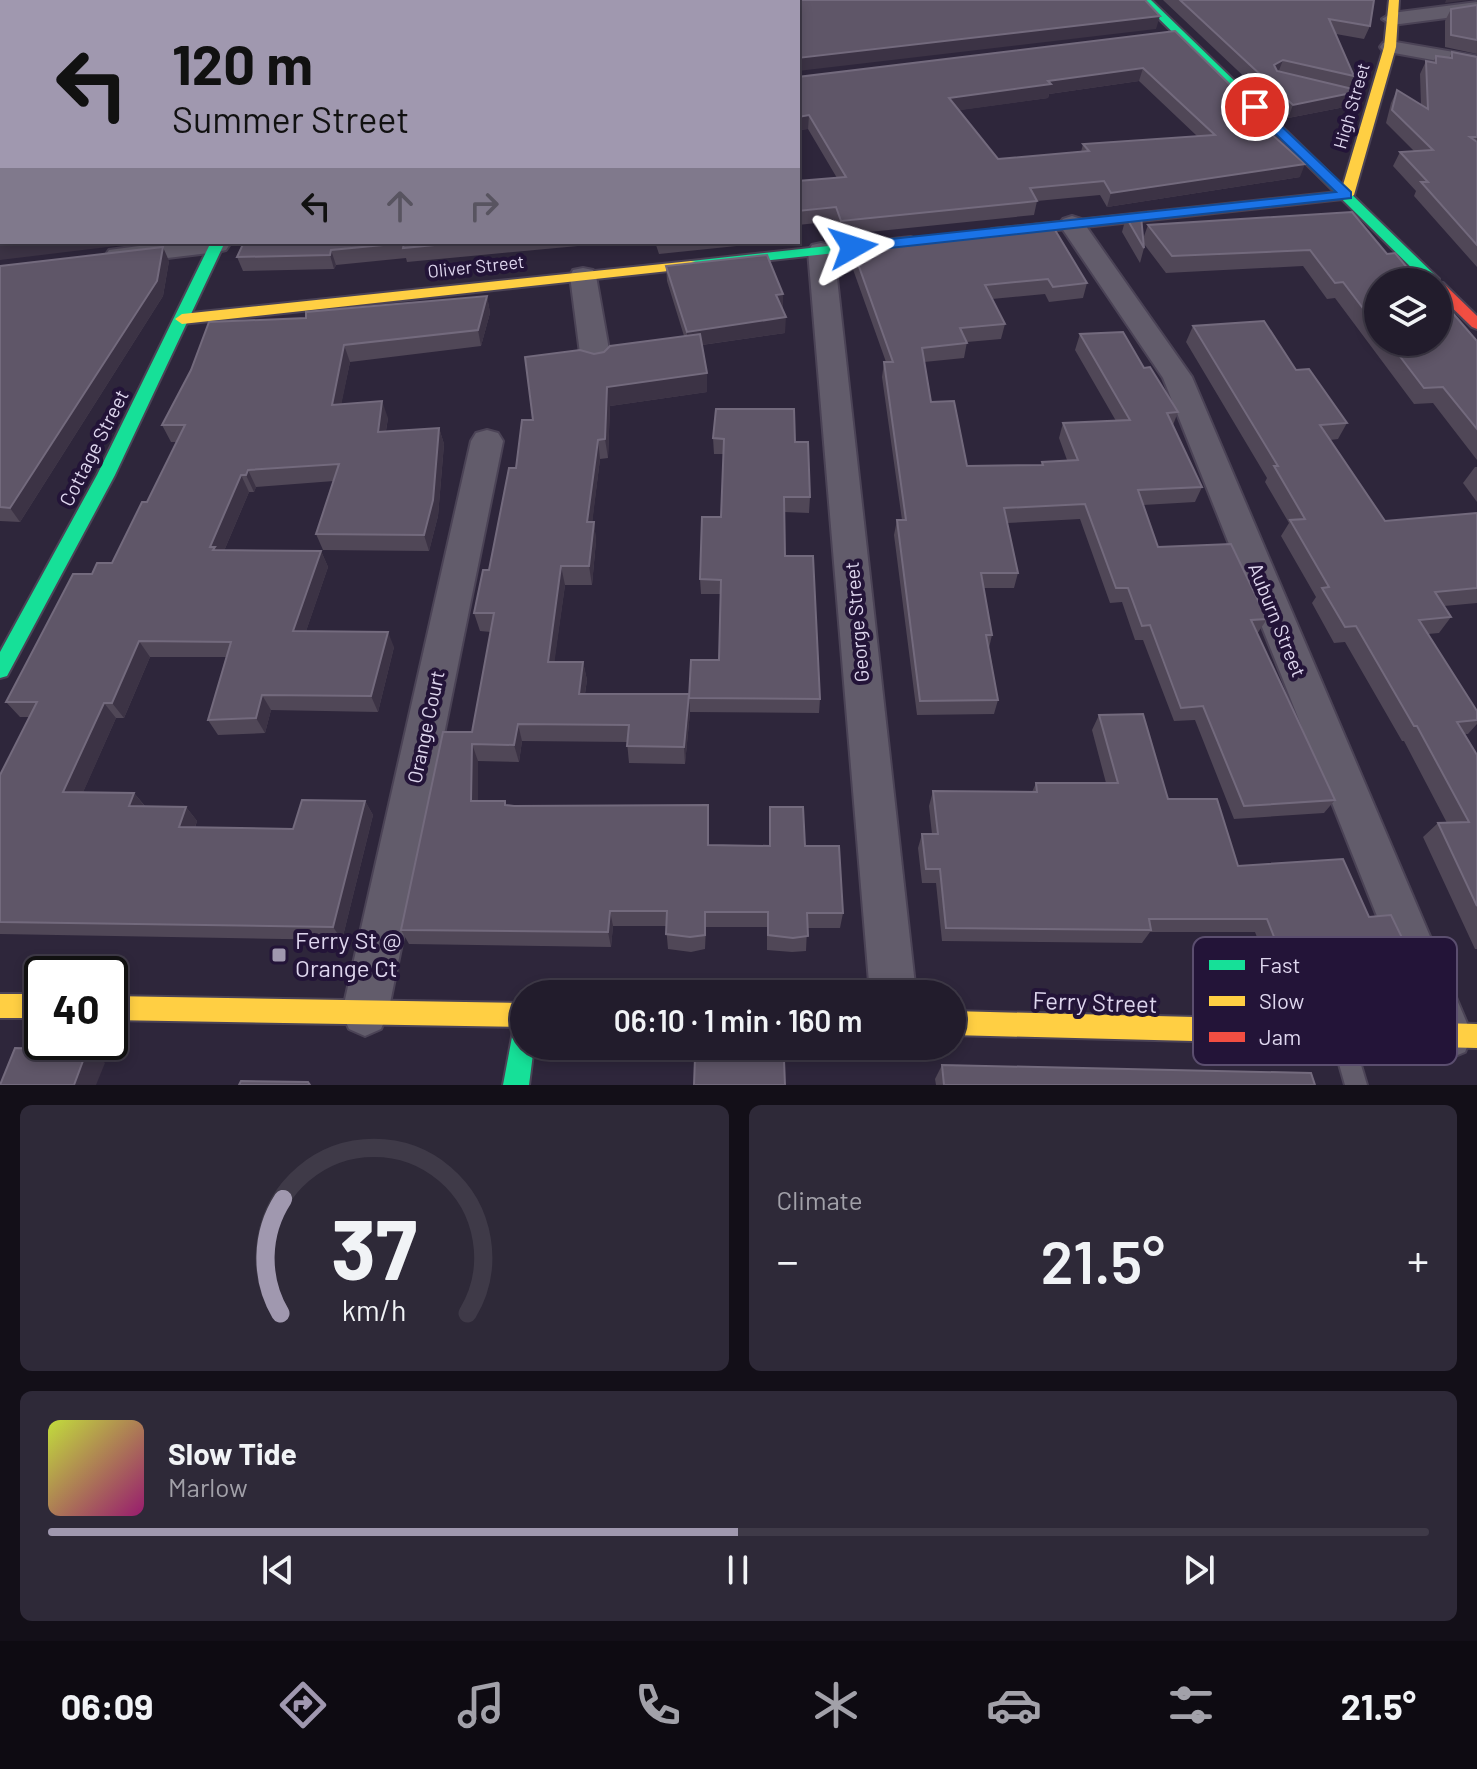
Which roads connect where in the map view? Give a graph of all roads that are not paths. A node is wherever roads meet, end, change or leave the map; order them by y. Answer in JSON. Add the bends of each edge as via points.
{"nodes":[{"id":1,"x":1145,"y":0,"type":"edge"},
{"id":2,"x":1477,"y":8,"type":"edge"},
{"id":3,"x":1393,"y":10,"type":"edge"},
{"id":4,"x":1179,"y":35,"type":"junction"},
{"id":5,"x":1147,"y":39,"type":"edge"},
{"id":6,"x":1390,"y":47,"type":"junction"},
{"id":7,"x":1477,"y":62,"type":"edge"},
{"id":8,"x":1347,"y":195,"type":"junction"},
{"id":9,"x":1072,"y":224,"type":"junction"},
{"id":10,"x":978,"y":234,"type":"edge"},
{"id":11,"x":931,"y":239,"type":"edge"},
{"id":12,"x":209,"y":244,"type":"edge"},
{"id":13,"x":217,"y":244,"type":"edge"},
{"id":14,"x":821,"y":251,"type":"junction"},
{"id":15,"x":93,"y":259,"type":"edge"},
{"id":16,"x":1420,"y":268,"type":"edge"},
{"id":17,"x":583,"y":276,"type":"junction"},
{"id":18,"x":1452,"y":300,"type":"edge"},
{"id":19,"x":182,"y":319,"type":"junction"},
{"id":20,"x":1477,"y":324,"type":"edge"},
{"id":21,"x":596,"y":361,"type":"edge"},
{"id":22,"x":487,"y":441,"type":"dead end"},
{"id":23,"x":0,"y":670,"type":"edge"},
{"id":24,"x":1420,"y":937,"type":"edge"},
{"id":25,"x":892,"y":980,"type":"edge"},
{"id":26,"x":0,"y":1006,"type":"edge"},
{"id":27,"x":24,"y":1006,"type":"edge"},
{"id":28,"x":128,"y":1008,"type":"edge"},
{"id":29,"x":365,"y":1013,"type":"junction"},
{"id":30,"x":510,"y":1015,"type":"edge"},
{"id":31,"x":966,"y":1023,"type":"edge"},
{"id":32,"x":1193,"y":1029,"type":"edge"},
{"id":33,"x":520,"y":1060,"type":"edge"},
{"id":34,"x":1350,"y":1065,"type":"edge"},
{"id":35,"x":516,"y":1085,"type":"edge"},
{"id":36,"x":1356,"y":1085,"type":"edge"}],
"edges":[{"from":1,"to":4,"type":"street"},
{"from":2,"to":3,"type":"street"},
{"from":3,"to":6,"type":"street","name":"High Street"},
{"from":4,"to":5,"type":"street"},
{"from":4,"to":8,"type":"street"},
{"from":6,"to":7,"type":"street"},
{"from":6,"to":8,"type":"street","name":"High Street","via":[[1368,100]]},
{"from":8,"to":9,"type":"street"},
{"from":8,"to":16,"type":"street"},
{"from":9,"to":10,"type":"street"},
{"from":9,"to":24,"type":"street","name":"Auburn Street","via":[[1177,377]]},
{"from":11,"to":14,"type":"street","name":"Oliver Street"},
{"from":12,"to":15,"type":"street"},
{"from":13,"to":19,"type":"street","name":"Cottage Street"},
{"from":14,"to":17,"type":"street","name":"Oliver Street"},
{"from":14,"to":25,"type":"street","name":"George Street"},
{"from":17,"to":19,"type":"street","name":"Oliver Street"},
{"from":17,"to":21,"type":"street"},
{"from":18,"to":20,"type":"street"},
{"from":19,"to":23,"type":"street","name":"Cottage Street","via":[[106,475]]},
{"from":22,"to":29,"type":"street","name":"Orange Court"},
{"from":26,"to":27,"type":"street"},
{"from":28,"to":29,"type":"street"},
{"from":29,"to":30,"type":"street"},
{"from":31,"to":32,"type":"street","name":"Ferry Street"},
{"from":33,"to":35,"type":"street"},
{"from":34,"to":36,"type":"lane"}]}
